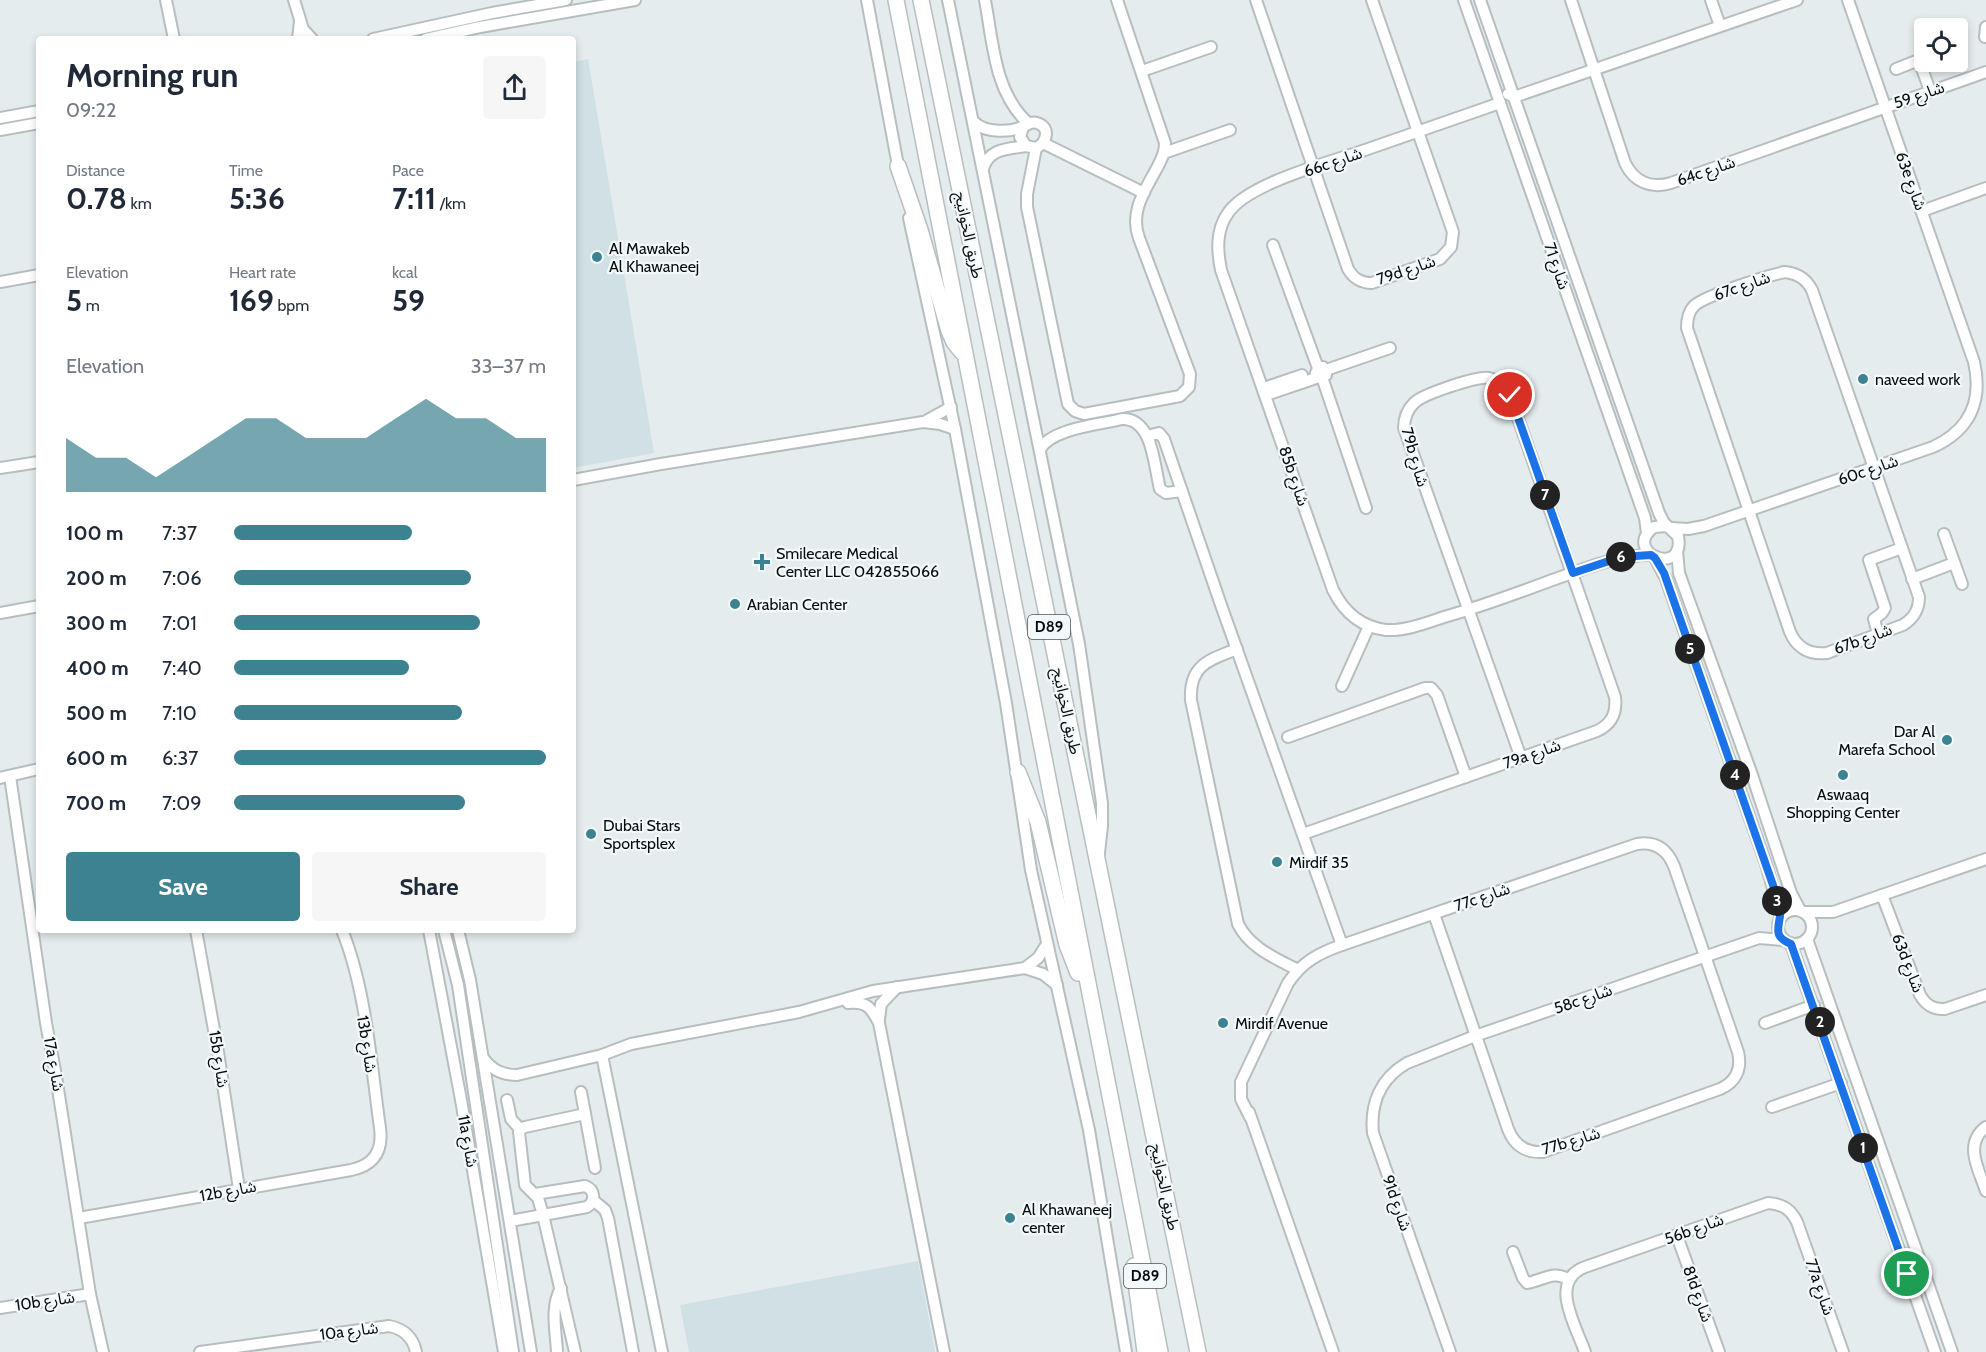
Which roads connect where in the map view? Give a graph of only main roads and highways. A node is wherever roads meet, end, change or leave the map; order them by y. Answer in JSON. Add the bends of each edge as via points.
{"nodes":[{"id":1,"x":896,"y":0,"type":"edge"},
{"id":2,"x":921,"y":0,"type":"edge"},
{"id":3,"x":898,"y":166,"type":"road end"},
{"id":4,"x":966,"y":355,"type":"junction"},
{"id":5,"x":1018,"y":772,"type":"road end"},
{"id":6,"x":1088,"y":990,"type":"junction"},
{"id":7,"x":1130,"y":1200,"type":"junction"},
{"id":8,"x":1179,"y":1253,"type":"junction"},
{"id":9,"x":1145,"y":1352,"type":"edge"},
{"id":10,"x":1160,"y":1352,"type":"edge"},
{"id":11,"x":1198,"y":1352,"type":"edge"},
{"id":12,"x":1209,"y":1352,"type":"edge"}],
"edges":[{"from":1,"to":4,"type":"highway","name":"طريق الخوانيج","number":"D89"},
{"from":2,"to":8,"type":"highway","name":"طريق الخوانيج","number":"D89"},
{"from":3,"to":4,"type":"highway","via":[[949,331]]},
{"from":4,"to":6,"type":"highway","name":"طريق الخوانيج","number":"D89"},
{"from":5,"to":6,"type":"highway","via":[[1038,822],[1067,945]]},
{"from":6,"to":7,"type":"highway","name":"طريق الخوانيج","number":"D89"},
{"from":7,"to":9,"type":"highway","via":[[1131,1247]]},
{"from":7,"to":10,"type":"highway","name":"طريق الخوانيج","number":"D89"},
{"from":8,"to":11,"type":"highway","name":"طريق الخوانيج","number":"D89"},
{"from":8,"to":12,"type":"highway"}]}
